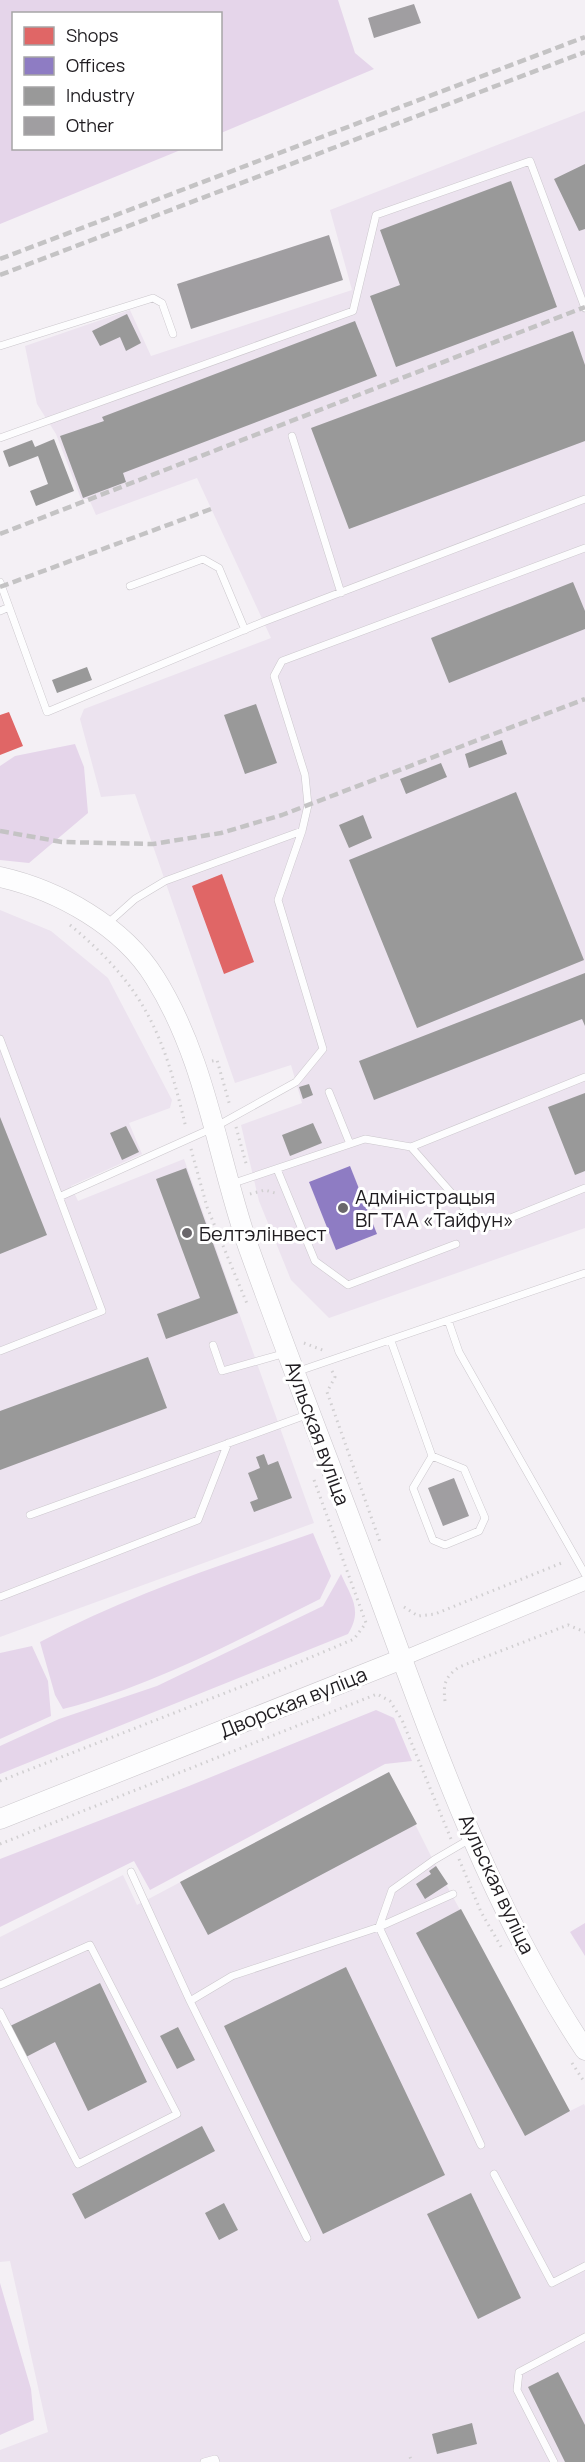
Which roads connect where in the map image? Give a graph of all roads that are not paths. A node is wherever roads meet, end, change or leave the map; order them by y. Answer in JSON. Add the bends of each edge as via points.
{"nodes":[{"id":1,"x":585,"y":308,"type":"edge"},
{"id":2,"x":173,"y":334,"type":"dead end"},
{"id":3,"x":0,"y":346,"type":"edge"},
{"id":4,"x":292,"y":436,"type":"dead end"},
{"id":5,"x":0,"y":438,"type":"edge"},
{"id":6,"x":585,"y":499,"type":"edge"},
{"id":7,"x":585,"y":548,"type":"edge"},
{"id":8,"x":0,"y":582,"type":"edge"},
{"id":9,"x":130,"y":586,"type":"dead end"},
{"id":10,"x":341,"y":592,"type":"junction"},
{"id":11,"x":9,"y":607,"type":"junction"},
{"id":12,"x":0,"y":611,"type":"edge"},
{"id":13,"x":245,"y":630,"type":"junction"},
{"id":14,"x":302,"y":831,"type":"junction"},
{"id":15,"x":0,"y":877,"type":"edge"},
{"id":16,"x":105,"y":926,"type":"junction"},
{"id":17,"x":0,"y":1039,"type":"edge"},
{"id":18,"x":585,"y":1077,"type":"edge"},
{"id":19,"x":329,"y":1092,"type":"dead end"},
{"id":20,"x":214,"y":1127,"type":"junction"},
{"id":21,"x":350,"y":1144,"type":"junction"},
{"id":22,"x":411,"y":1147,"type":"junction"},
{"id":23,"x":277,"y":1169,"type":"junction"},
{"id":24,"x":229,"y":1185,"type":"junction"},
{"id":25,"x":585,"y":1188,"type":"edge"},
{"id":26,"x":59,"y":1197,"type":"junction"},
{"id":27,"x":456,"y":1244,"type":"dead end"},
{"id":28,"x":585,"y":1273,"type":"edge"},
{"id":29,"x":448,"y":1320,"type":"junction"},
{"id":30,"x":391,"y":1341,"type":"junction"},
{"id":31,"x":213,"y":1345,"type":"dead end"},
{"id":32,"x":295,"y":1346,"type":"junction"},
{"id":33,"x":0,"y":1351,"type":"edge"},
{"id":34,"x":296,"y":1372,"type":"junction"},
{"id":35,"x":311,"y":1413,"type":"junction"},
{"id":36,"x":228,"y":1443,"type":"junction"},
{"id":37,"x":432,"y":1456,"type":"junction"},
{"id":38,"x":30,"y":1515,"type":"dead end"},
{"id":39,"x":585,"y":1574,"type":"edge"},
{"id":40,"x":585,"y":1582,"type":"edge"},
{"id":41,"x":0,"y":1597,"type":"edge"},
{"id":42,"x":402,"y":1659,"type":"junction"},
{"id":43,"x":0,"y":1819,"type":"edge"},
{"id":44,"x":473,"y":1837,"type":"junction"},
{"id":45,"x":131,"y":1872,"type":"dead end"},
{"id":46,"x":453,"y":1894,"type":"dead end"},
{"id":47,"x":379,"y":1927,"type":"junction"},
{"id":48,"x":0,"y":1985,"type":"edge"},
{"id":49,"x":190,"y":2001,"type":"junction"},
{"id":50,"x":0,"y":2012,"type":"edge"},
{"id":51,"x":576,"y":2054,"type":"edge"},
{"id":52,"x":481,"y":2145,"type":"dead end"},
{"id":53,"x":494,"y":2174,"type":"dead end"},
{"id":54,"x":307,"y":2238,"type":"dead end"},
{"id":55,"x":585,"y":2266,"type":"edge"},
{"id":56,"x":585,"y":2337,"type":"edge"},
{"id":57,"x":204,"y":2462,"type":"edge"},
{"id":58,"x":216,"y":2462,"type":"edge"},
{"id":59,"x":554,"y":2462,"type":"edge"}],
"edges":[{"from":1,"to":5,"type":"lane","via":[[530,161],[376,215],[353,311]]},
{"from":2,"to":3,"type":"lane","via":[[162,303],[153,298]]},
{"from":4,"to":10,"type":"lane"},
{"from":6,"to":10,"type":"lane"},
{"from":7,"to":14,"type":"lane","via":[[282,661],[274,676],[305,775],[308,805]]},
{"from":8,"to":11,"type":"lane"},
{"from":9,"to":13,"type":"lane","via":[[203,559],[219,568]]},
{"from":10,"to":13,"type":"lane"},
{"from":11,"to":12,"type":"lane"},
{"from":11,"to":13,"type":"lane","via":[[47,711]]},
{"from":14,"to":16,"type":"lane","via":[[165,881],[135,899]]},
{"from":14,"to":20,"type":"lane","via":[[278,900],[323,1048],[296,1082]]},
{"from":15,"to":16,"type":"street","name":"Аульская вуліца","via":[[43,889]]},
{"from":16,"to":20,"type":"street","name":"Аульская вуліца","via":[[153,974],[176,1014]]},
{"from":17,"to":26,"type":"lane"},
{"from":18,"to":22,"type":"lane"},
{"from":19,"to":21,"type":"lane"},
{"from":20,"to":24,"type":"street","name":"Аульская вуліца"},
{"from":20,"to":26,"type":"lane"},
{"from":21,"to":22,"type":"lane","via":[[364,1139]]},
{"from":21,"to":23,"type":"lane"},
{"from":22,"to":25,"type":"lane","via":[[483,1229]]},
{"from":23,"to":24,"type":"lane"},
{"from":23,"to":27,"type":"lane","via":[[315,1261],[348,1285]]},
{"from":24,"to":32,"type":"street","name":"Аульская вуліца"},
{"from":26,"to":33,"type":"lane","via":[[102,1311]]},
{"from":28,"to":29,"type":"lane"},
{"from":29,"to":30,"type":"lane"},
{"from":29,"to":39,"type":"lane","via":[[459,1352]]},
{"from":30,"to":34,"type":"lane"},
{"from":30,"to":37,"type":"lane"},
{"from":31,"to":32,"type":"lane","via":[[222,1371]]},
{"from":32,"to":34,"type":"street","name":"Аульская вуліца"},
{"from":34,"to":35,"type":"street","name":"Аульская вуліца"},
{"from":35,"to":36,"type":"lane"},
{"from":35,"to":42,"type":"street","name":"Аульская вуліца"},
{"from":36,"to":38,"type":"lane"},
{"from":36,"to":41,"type":"lane","via":[[198,1520]]},
{"from":37,"to":37,"type":"lane","via":[[464,1469],[485,1518],[479,1531],[445,1545],[433,1540],[413,1488]]},
{"from":40,"to":42,"type":"street","name":"Дворская вуліца"},
{"from":42,"to":43,"type":"street","name":"Дворская вуліца"},
{"from":42,"to":44,"type":"street","name":"Аульская вуліца"},
{"from":44,"to":47,"type":"lane","via":[[392,1890]]},
{"from":44,"to":51,"type":"street","name":"Аульская вуліца","via":[[523,1944],[563,2017]]},
{"from":45,"to":49,"type":"lane"},
{"from":46,"to":47,"type":"lane"},
{"from":47,"to":49,"type":"lane","via":[[232,1976]]},
{"from":47,"to":52,"type":"lane"},
{"from":48,"to":50,"type":"lane","via":[[90,1945],[177,2114],[78,2164]]},
{"from":49,"to":54,"type":"lane"},
{"from":53,"to":55,"type":"lane","via":[[552,2283]]},
{"from":56,"to":59,"type":"lane","via":[[519,2372],[517,2390]]},
{"from":57,"to":58,"type":"lane"}]}
